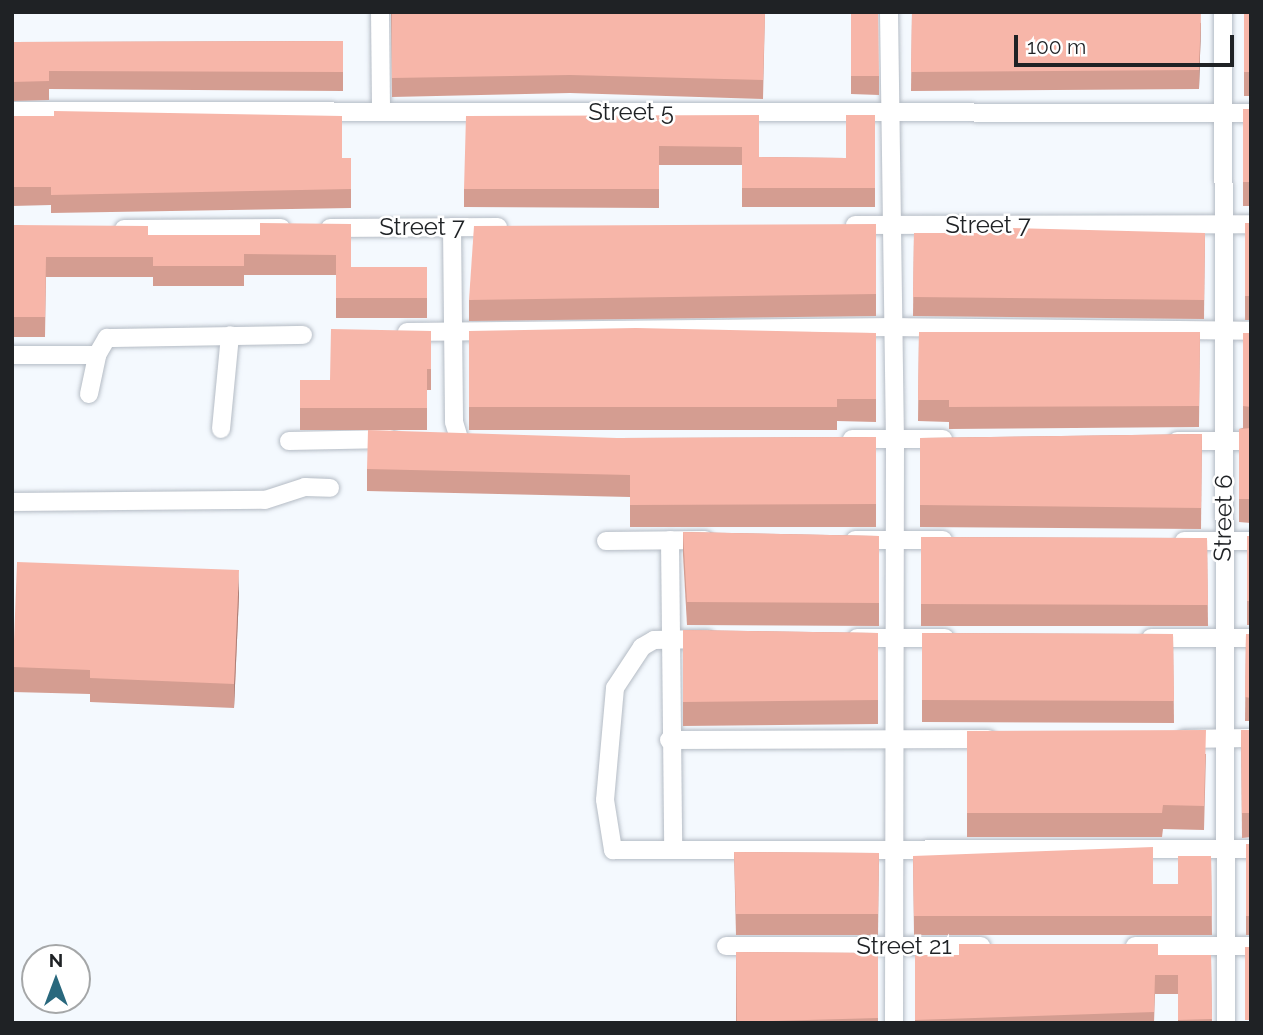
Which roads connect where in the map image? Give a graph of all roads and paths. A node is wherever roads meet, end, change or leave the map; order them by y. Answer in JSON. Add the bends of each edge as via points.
{"nodes":[{"id":1,"x":380,"y":12,"type":"edge"},
{"id":2,"x":889,"y":12,"type":"edge"},
{"id":3,"x":1223,"y":12,"type":"edge"},
{"id":4,"x":12,"y":111,"type":"edge"},
{"id":5,"x":381,"y":112,"type":"junction"},
{"id":6,"x":890,"y":113,"type":"junction"},
{"id":7,"x":1222,"y":113,"type":"junction"},
{"id":8,"x":1251,"y":113,"type":"edge"},
{"id":9,"x":1251,"y":223,"type":"edge"},
{"id":10,"x":1224,"y":224,"type":"junction"},
{"id":11,"x":837,"y":225,"type":"edge"},
{"id":12,"x":892,"y":225,"type":"junction"},
{"id":13,"x":452,"y":227,"type":"junction"},
{"id":14,"x":521,"y":227,"type":"edge"},
{"id":15,"x":108,"y":229,"type":"edge"},
{"id":16,"x":894,"y":327,"type":"junction"},
{"id":17,"x":452,"y":330,"type":"junction"},
{"id":18,"x":1251,"y":331,"type":"edge"},
{"id":19,"x":388,"y":332,"type":"edge"},
{"id":20,"x":1224,"y":332,"type":"junction"},
{"id":21,"x":230,"y":335,"type":"junction"},
{"id":22,"x":303,"y":335,"type":"dead end"},
{"id":23,"x":12,"y":355,"type":"edge"},
{"id":24,"x":97,"y":355,"type":"junction"},
{"id":25,"x":89,"y":394,"type":"dead end"},
{"id":26,"x":221,"y":429,"type":"dead end"},
{"id":27,"x":433,"y":438,"type":"edge"},
{"id":28,"x":459,"y":438,"type":"junction"},
{"id":29,"x":407,"y":439,"type":"edge"},
{"id":30,"x":827,"y":439,"type":"edge"},
{"id":31,"x":895,"y":439,"type":"junction"},
{"id":32,"x":964,"y":439,"type":"edge"},
{"id":33,"x":289,"y":441,"type":"dead end"},
{"id":34,"x":484,"y":441,"type":"edge"},
{"id":35,"x":1156,"y":441,"type":"edge"},
{"id":36,"x":1251,"y":441,"type":"edge"},
{"id":37,"x":1224,"y":442,"type":"junction"},
{"id":38,"x":330,"y":488,"type":"dead end"},
{"id":39,"x":12,"y":502,"type":"edge"},
{"id":40,"x":670,"y":540,"type":"junction"},
{"id":41,"x":723,"y":540,"type":"edge"},
{"id":42,"x":842,"y":540,"type":"edge"},
{"id":43,"x":895,"y":540,"type":"junction"},
{"id":44,"x":963,"y":540,"type":"edge"},
{"id":45,"x":606,"y":541,"type":"dead end"},
{"id":46,"x":1168,"y":541,"type":"edge"},
{"id":47,"x":1223,"y":541,"type":"junction"},
{"id":48,"x":1251,"y":541,"type":"edge"},
{"id":49,"x":842,"y":638,"type":"edge"},
{"id":50,"x":895,"y":638,"type":"junction"},
{"id":51,"x":963,"y":638,"type":"edge"},
{"id":52,"x":1127,"y":638,"type":"edge"},
{"id":53,"x":1223,"y":638,"type":"junction"},
{"id":54,"x":1251,"y":638,"type":"edge"},
{"id":55,"x":670,"y":639,"type":"junction"},
{"id":56,"x":723,"y":639,"type":"edge"},
{"id":57,"x":1223,"y":738,"type":"junction"},
{"id":58,"x":1251,"y":738,"type":"edge"},
{"id":59,"x":1004,"y":739,"type":"edge"},
{"id":60,"x":1169,"y":739,"type":"edge"},
{"id":61,"x":669,"y":740,"type":"junction"},
{"id":62,"x":895,"y":740,"type":"junction"},
{"id":63,"x":673,"y":848,"type":"junction"},
{"id":64,"x":894,"y":849,"type":"junction"},
{"id":65,"x":1227,"y":849,"type":"junction"},
{"id":66,"x":1251,"y":849,"type":"edge"},
{"id":67,"x":726,"y":946,"type":"dead end"},
{"id":68,"x":892,"y":946,"type":"junction"},
{"id":69,"x":1004,"y":946,"type":"edge"},
{"id":70,"x":1115,"y":946,"type":"edge"},
{"id":71,"x":1227,"y":946,"type":"junction"},
{"id":72,"x":1251,"y":946,"type":"edge"},
{"id":73,"x":894,"y":1023,"type":"edge"},
{"id":74,"x":1226,"y":1023,"type":"edge"}],
"edges":[{"from":1,"to":5,"type":"street"},
{"from":2,"to":6,"type":"street"},
{"from":3,"to":7,"type":"street","name":"Street 6"},
{"from":4,"to":5,"type":"street","name":"Street 5"},
{"from":5,"to":6,"type":"street","name":"Street 5"},
{"from":6,"to":7,"type":"street","name":"Street 5"},
{"from":6,"to":12,"type":"street"},
{"from":7,"to":8,"type":"street","name":"Street 5"},
{"from":7,"to":10,"type":"street","name":"Street 6"},
{"from":9,"to":10,"type":"street","name":"Street 7"},
{"from":10,"to":12,"type":"street","name":"Street 7"},
{"from":10,"to":20,"type":"street","name":"Street 6"},
{"from":11,"to":12,"type":"street","name":"Street 7"},
{"from":12,"to":16,"type":"street"},
{"from":13,"to":14,"type":"street","name":"Street 7"},
{"from":13,"to":15,"type":"street","name":"Street 7"},
{"from":13,"to":17,"type":"street"},
{"from":16,"to":17,"type":"street"},
{"from":16,"to":20,"type":"street"},
{"from":16,"to":31,"type":"street"},
{"from":17,"to":19,"type":"street"},
{"from":17,"to":28,"type":"street","via":[[454,422]]},
{"from":18,"to":20,"type":"street"},
{"from":20,"to":37,"type":"street","name":"Street 6"},
{"from":21,"to":22,"type":"street"},
{"from":21,"to":24,"type":"street","via":[[115,337],[102,342]]},
{"from":21,"to":26,"type":"street"},
{"from":23,"to":24,"type":"street"},
{"from":24,"to":25,"type":"street"},
{"from":27,"to":28,"type":"street"},
{"from":28,"to":34,"type":"street"},
{"from":29,"to":33,"type":"street"},
{"from":30,"to":31,"type":"street"},
{"from":31,"to":32,"type":"street"},
{"from":31,"to":43,"type":"street"},
{"from":35,"to":37,"type":"street"},
{"from":36,"to":37,"type":"street"},
{"from":37,"to":47,"type":"street","name":"Street 6"},
{"from":38,"to":39,"type":"street","via":[[305,487],[265,500]]},
{"from":40,"to":41,"type":"street"},
{"from":40,"to":45,"type":"street"},
{"from":40,"to":55,"type":"street"},
{"from":42,"to":43,"type":"street"},
{"from":43,"to":44,"type":"street"},
{"from":43,"to":50,"type":"street"},
{"from":46,"to":47,"type":"street"},
{"from":47,"to":48,"type":"street"},
{"from":47,"to":53,"type":"street","name":"Street 6"},
{"from":49,"to":50,"type":"street"},
{"from":50,"to":51,"type":"street"},
{"from":50,"to":62,"type":"street"},
{"from":52,"to":53,"type":"street"},
{"from":53,"to":54,"type":"street"},
{"from":53,"to":57,"type":"street","name":"Street 6"},
{"from":55,"to":56,"type":"street"},
{"from":55,"to":61,"type":"street"},
{"from":55,"to":63,"type":"street","via":[[642,647],[615,688],[605,800],[613,850]]},
{"from":57,"to":58,"type":"street"},
{"from":57,"to":60,"type":"street"},
{"from":57,"to":65,"type":"street","name":"Street 6"},
{"from":59,"to":62,"type":"street"},
{"from":61,"to":62,"type":"street"},
{"from":61,"to":63,"type":"street"},
{"from":62,"to":64,"type":"street"},
{"from":63,"to":64,"type":"street"},
{"from":64,"to":65,"type":"street"},
{"from":64,"to":68,"type":"street"},
{"from":65,"to":66,"type":"street"},
{"from":65,"to":71,"type":"street","name":"Street 6"},
{"from":67,"to":68,"type":"street","name":"Street 21"},
{"from":68,"to":69,"type":"street","name":"Street 21"},
{"from":68,"to":73,"type":"street"},
{"from":70,"to":71,"type":"street"},
{"from":71,"to":72,"type":"street"},
{"from":71,"to":74,"type":"street","name":"Street 6"}]}
